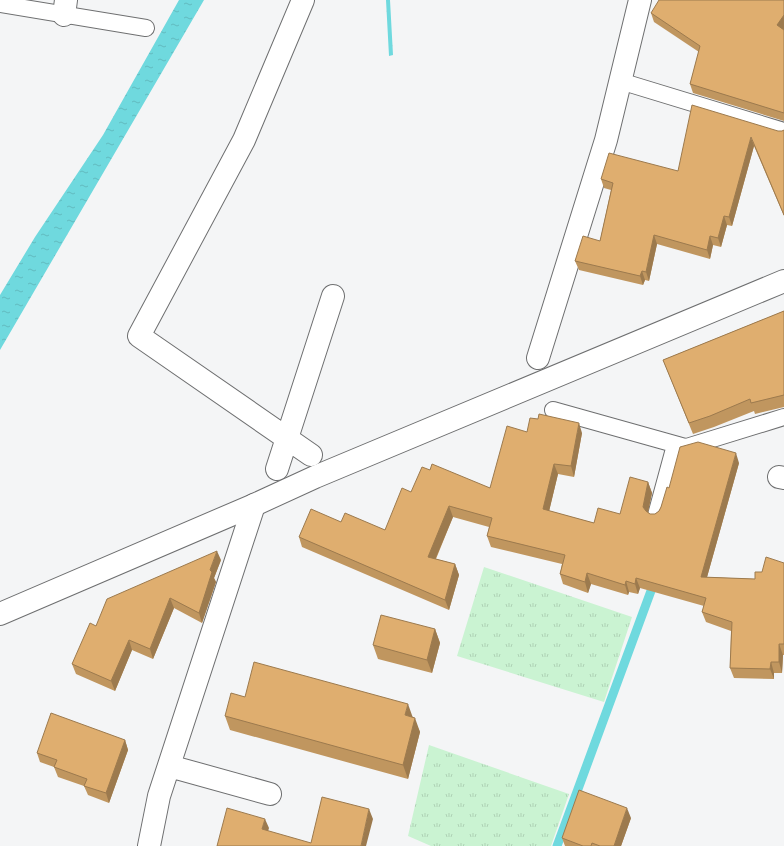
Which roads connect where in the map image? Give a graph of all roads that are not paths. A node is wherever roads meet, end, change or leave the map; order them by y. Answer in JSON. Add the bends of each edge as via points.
{"nodes":[{"id":1,"x":303,"y":0,"type":"edge"},
{"id":2,"x":640,"y":0,"type":"edge"},
{"id":3,"x":0,"y":4,"type":"edge"},
{"id":4,"x":65,"y":7,"type":"edge"},
{"id":5,"x":146,"y":28,"type":"dead end"},
{"id":6,"x":620,"y":82,"type":"junction"},
{"id":7,"x":784,"y":131,"type":"edge"},
{"id":8,"x":784,"y":281,"type":"edge"},
{"id":9,"x":333,"y":296,"type":"dead end"},
{"id":10,"x":538,"y":358,"type":"dead end"},
{"id":11,"x":553,"y":410,"type":"dead end"},
{"id":12,"x":784,"y":417,"type":"edge"},
{"id":13,"x":288,"y":440,"type":"junction"},
{"id":14,"x":678,"y":448,"type":"junction"},
{"id":15,"x":311,"y":455,"type":"dead end"},
{"id":16,"x":277,"y":469,"type":"dead end"},
{"id":17,"x":254,"y":505,"type":"junction"},
{"id":18,"x":656,"y":515,"type":"edge"},
{"id":19,"x":0,"y":614,"type":"edge"},
{"id":20,"x":169,"y":766,"type":"junction"},
{"id":21,"x":270,"y":794,"type":"dead end"},
{"id":22,"x":149,"y":846,"type":"edge"}],
"edges":[{"from":1,"to":13,"type":"street","via":[[244,140],[139,336]]},
{"from":2,"to":6,"type":"street"},
{"from":3,"to":4,"type":"lane"},
{"from":4,"to":5,"type":"lane"},
{"from":6,"to":7,"type":"lane"},
{"from":6,"to":10,"type":"street","via":[[606,140]]},
{"from":8,"to":17,"type":"street","via":[[315,477]]},
{"from":9,"to":13,"type":"street"},
{"from":11,"to":14,"type":"lane"},
{"from":12,"to":14,"type":"lane"},
{"from":13,"to":15,"type":"street"},
{"from":13,"to":16,"type":"street"},
{"from":14,"to":18,"type":"lane"},
{"from":17,"to":19,"type":"street"},
{"from":17,"to":20,"type":"street"},
{"from":20,"to":21,"type":"street"},
{"from":20,"to":22,"type":"street","via":[[159,796]]}]}
